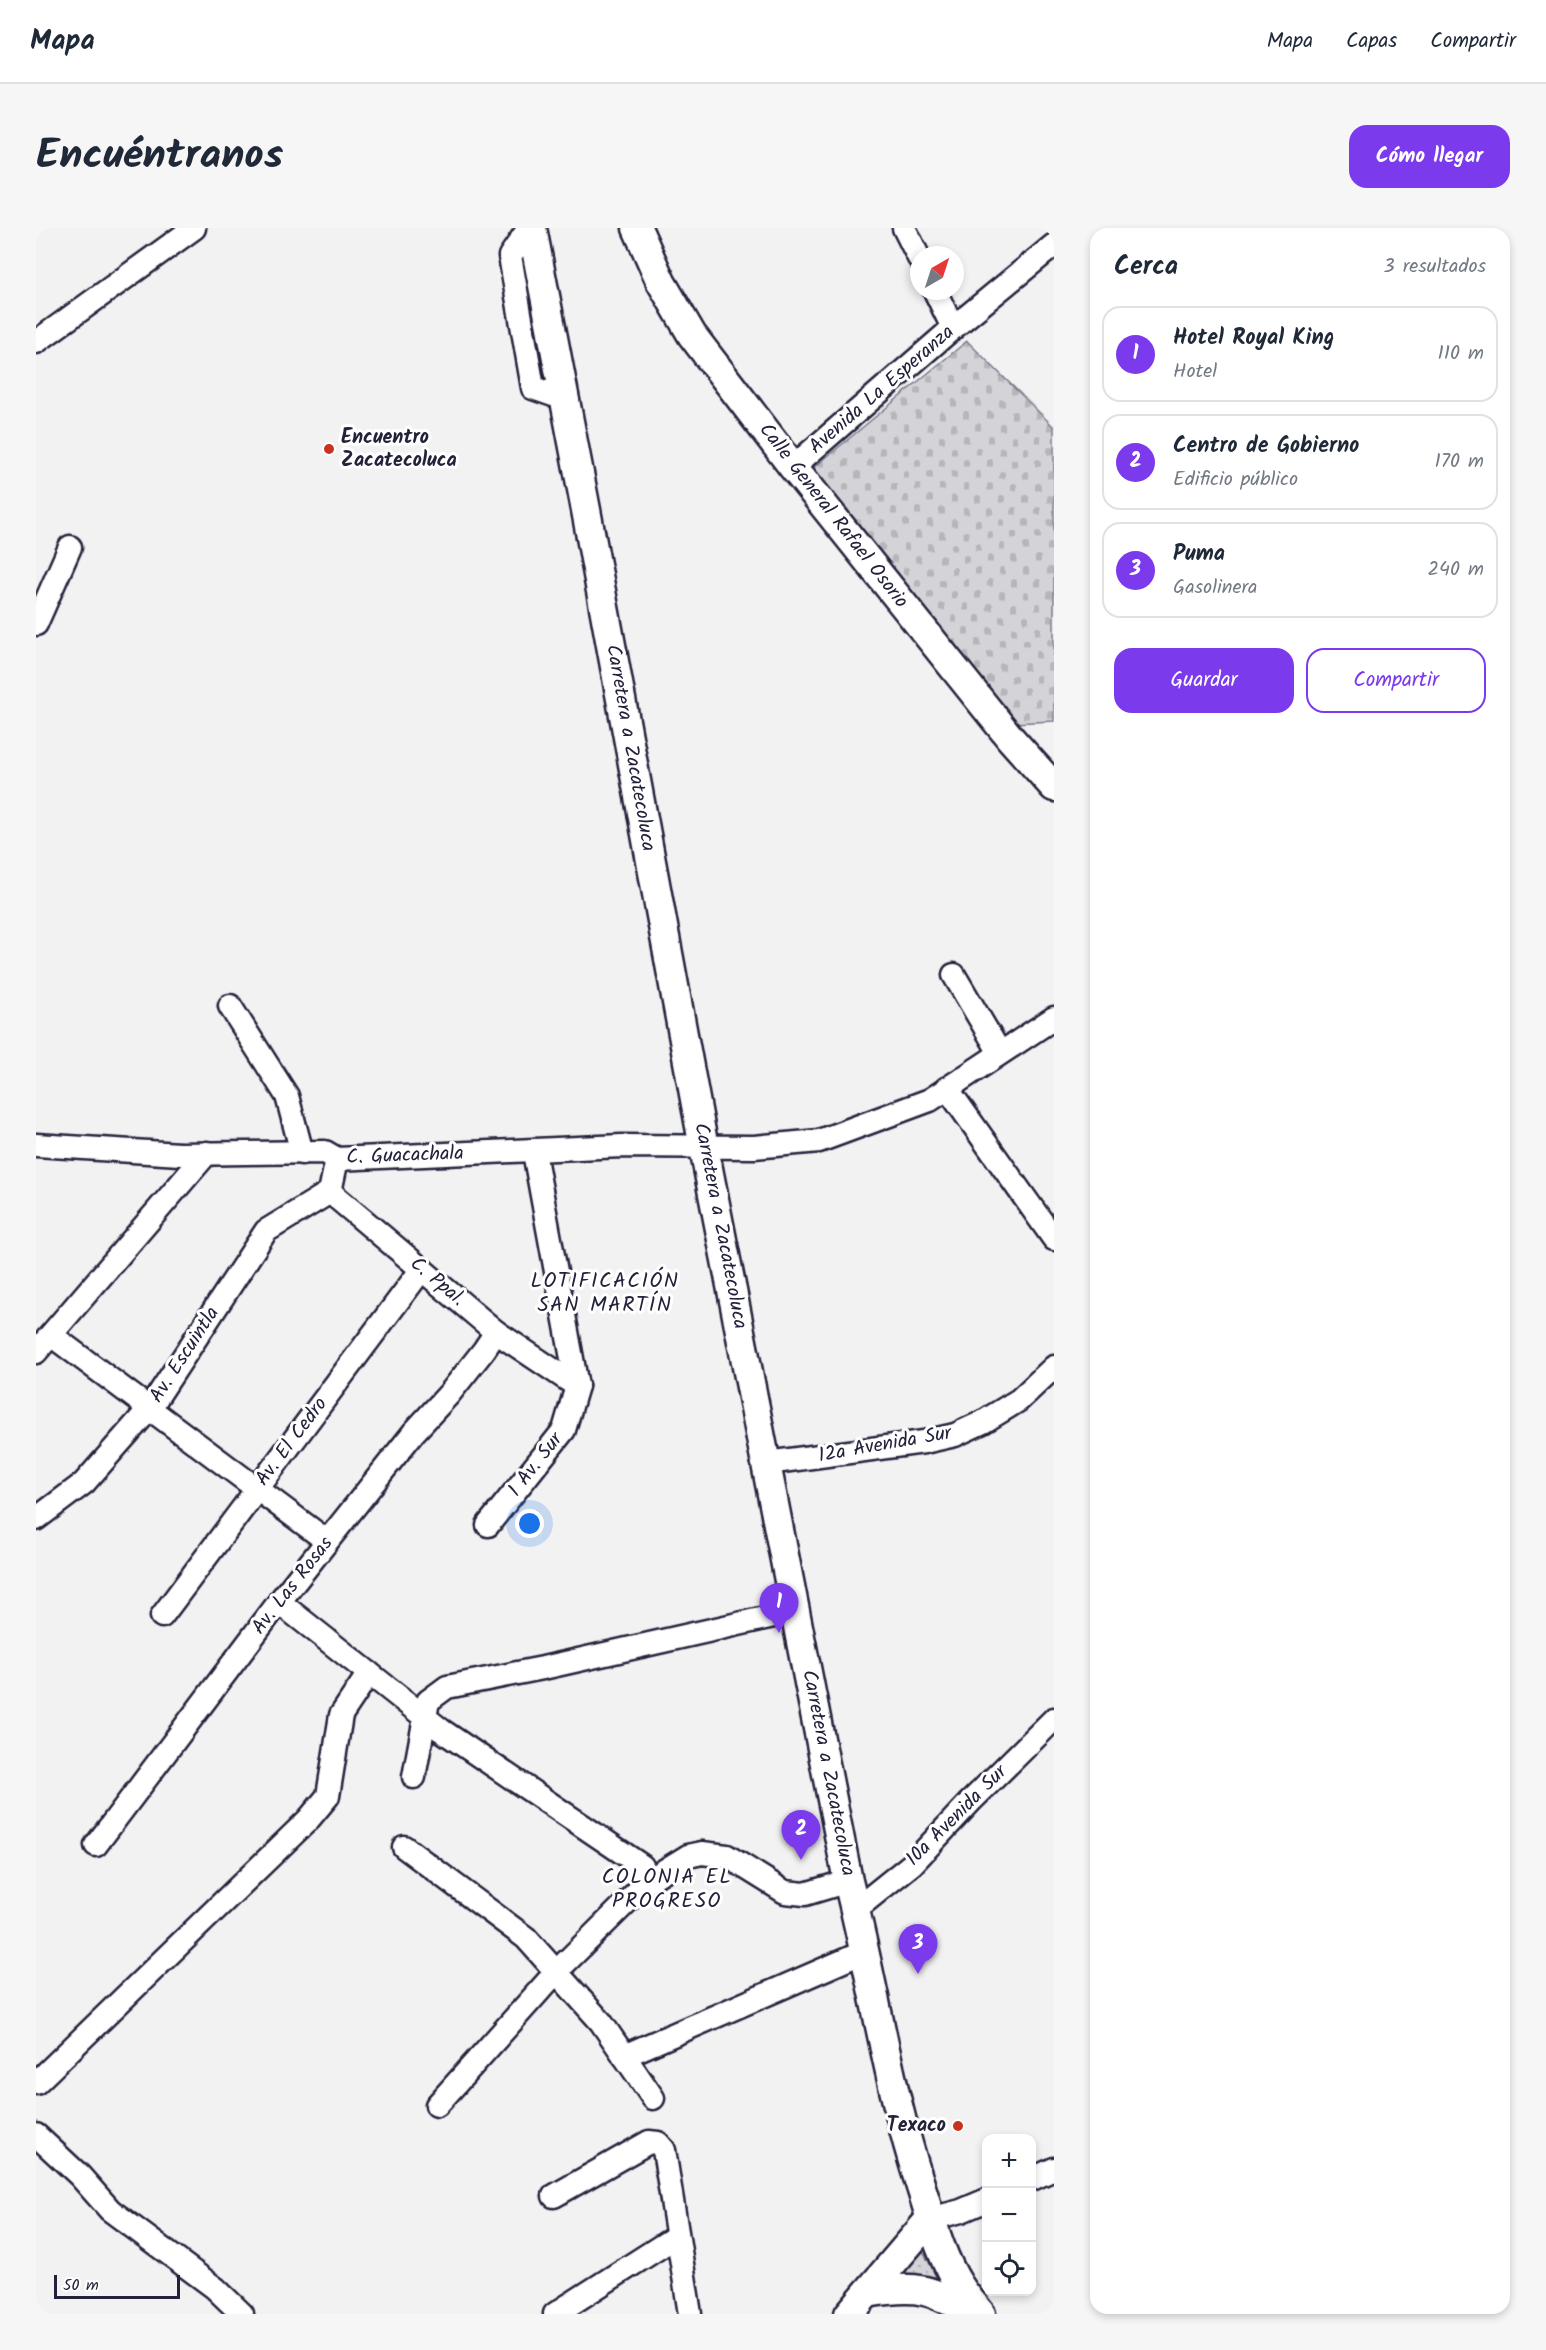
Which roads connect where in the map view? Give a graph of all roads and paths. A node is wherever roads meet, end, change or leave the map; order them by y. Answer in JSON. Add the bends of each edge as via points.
{"nodes":[{"id":1,"x":194,"y":228,"type":"edge"},
{"id":2,"x":530,"y":228,"type":"edge"},
{"id":3,"x":637,"y":228,"type":"edge"},
{"id":4,"x":904,"y":228,"type":"edge"},
{"id":5,"x":1054,"y":245,"type":"edge"},
{"id":6,"x":913,"y":246,"type":"edge"},
{"id":7,"x":939,"y":300,"type":"edge"},
{"id":8,"x":953,"y":328,"type":"junction"},
{"id":9,"x":36,"y":342,"type":"edge"},
{"id":10,"x":793,"y":467,"type":"junction"},
{"id":11,"x":70,"y":547,"type":"dead end"},
{"id":12,"x":36,"y":624,"type":"edge"},
{"id":13,"x":1054,"y":787,"type":"edge"},
{"id":14,"x":954,"y":975,"type":"dead end"},
{"id":15,"x":230,"y":1006,"type":"dead end"},
{"id":16,"x":1054,"y":1018,"type":"edge"},
{"id":17,"x":1000,"y":1053,"type":"junction"},
{"id":18,"x":947,"y":1088,"type":"junction"},
{"id":19,"x":36,"y":1145,"type":"edge"},
{"id":20,"x":704,"y":1148,"type":"junction"},
{"id":21,"x":534,"y":1152,"type":"junction"},
{"id":22,"x":207,"y":1153,"type":"junction"},
{"id":23,"x":302,"y":1153,"type":"junction"},
{"id":24,"x":337,"y":1159,"type":"junction"},
{"id":25,"x":330,"y":1192,"type":"junction"},
{"id":26,"x":1054,"y":1239,"type":"edge"},
{"id":27,"x":422,"y":1269,"type":"junction"},
{"id":28,"x":496,"y":1332,"type":"junction"},
{"id":29,"x":51,"y":1335,"type":"junction"},
{"id":30,"x":36,"y":1352,"type":"edge"},
{"id":31,"x":1054,"y":1367,"type":"edge"},
{"id":32,"x":577,"y":1386,"type":"junction"},
{"id":33,"x":150,"y":1408,"type":"junction"},
{"id":34,"x":767,"y":1463,"type":"junction"},
{"id":35,"x":257,"y":1489,"type":"junction"},
{"id":36,"x":36,"y":1519,"type":"edge"},
{"id":37,"x":488,"y":1525,"type":"dead end"},
{"id":38,"x":327,"y":1541,"type":"junction"},
{"id":39,"x":279,"y":1602,"type":"junction"},
{"id":40,"x":796,"y":1611,"type":"junction"},
{"id":41,"x":162,"y":1616,"type":"dead end"},
{"id":42,"x":369,"y":1673,"type":"junction"},
{"id":43,"x":425,"y":1718,"type":"junction"},
{"id":44,"x":1054,"y":1719,"type":"edge"},
{"id":45,"x":414,"y":1777,"type":"dead end"},
{"id":46,"x":96,"y":1845,"type":"dead end"},
{"id":47,"x":404,"y":1846,"type":"dead end"},
{"id":48,"x":649,"y":1880,"type":"junction"},
{"id":49,"x":848,"y":1881,"type":"junction"},
{"id":50,"x":856,"y":1909,"type":"junction"},
{"id":51,"x":866,"y":1951,"type":"junction"},
{"id":52,"x":557,"y":1971,"type":"junction"},
{"id":53,"x":624,"y":2056,"type":"junction"},
{"id":54,"x":36,"y":2083,"type":"edge"},
{"id":55,"x":652,"y":2098,"type":"dead end"},
{"id":56,"x":437,"y":2105,"type":"dead end"},
{"id":57,"x":40,"y":2146,"type":"edge"},
{"id":58,"x":1054,"y":2169,"type":"edge"},
{"id":59,"x":1036,"y":2177,"type":"edge"},
{"id":60,"x":555,"y":2196,"type":"dead end"},
{"id":61,"x":982,"y":2202,"type":"edge"},
{"id":62,"x":930,"y":2219,"type":"junction"},
{"id":63,"x":677,"y":2236,"type":"junction"},
{"id":64,"x":858,"y":2303,"type":"edge"},
{"id":65,"x":242,"y":2314,"type":"edge"},
{"id":66,"x":555,"y":2314,"type":"edge"},
{"id":67,"x":690,"y":2314,"type":"edge"},
{"id":68,"x":975,"y":2314,"type":"edge"},
{"id":69,"x":981,"y":2314,"type":"edge"}],
"edges":[{"from":1,"to":9,"type":"street"},
{"from":2,"to":20,"type":"main road","name":"Carretera a Zacatecoluca"},
{"from":3,"to":10,"type":"main road","name":"Calle General Rafael Osorio","via":[[661,282],[692,335]]},
{"from":4,"to":6,"type":"street"},
{"from":5,"to":8,"type":"street","name":"Avenida La Esperanza"},
{"from":7,"to":8,"type":"street"},
{"from":8,"to":10,"type":"street","name":"Avenida La Esperanza"},
{"from":10,"to":13,"type":"main road","name":"Calle General Rafael Osorio"},
{"from":11,"to":12,"type":"street"},
{"from":14,"to":17,"type":"street"},
{"from":15,"to":23,"type":"street","via":[[287,1096]]},
{"from":16,"to":17,"type":"street","name":"C. Guacachala"},
{"from":17,"to":18,"type":"street","name":"C. Guacachala"},
{"from":18,"to":20,"type":"street","name":"C. Guacachala","via":[[930,1100],[819,1141]]},
{"from":18,"to":26,"type":"street"},
{"from":19,"to":22,"type":"street","name":"C. Guacachala"},
{"from":20,"to":21,"type":"street","name":"C. Guacachala","via":[[622,1146]]},
{"from":20,"to":34,"type":"main road","name":"Carretera a Zacatecoluca"},
{"from":21,"to":24,"type":"street","name":"C. Guacachala"},
{"from":21,"to":32,"type":"street","name":"1 Av. Sur"},
{"from":22,"to":23,"type":"street","name":"C. Guacachala"},
{"from":22,"to":29,"type":"street"},
{"from":23,"to":24,"type":"street","name":"C. Guacachala","via":[[325,1152]]},
{"from":24,"to":25,"type":"street"},
{"from":25,"to":27,"type":"street","name":"C. Ppal."},
{"from":25,"to":33,"type":"street","name":"Av. Escuintla","via":[[266,1231]]},
{"from":27,"to":28,"type":"street","name":"C. Ppal."},
{"from":27,"to":35,"type":"street","name":"Av. El Cedro"},
{"from":28,"to":32,"type":"street","name":"C. Ppal."},
{"from":28,"to":38,"type":"street","name":"Av. Las Rosas"},
{"from":29,"to":30,"type":"street"},
{"from":29,"to":33,"type":"street"},
{"from":31,"to":34,"type":"street","name":"12a Avenida Sur","via":[[1019,1400],[955,1435]]},
{"from":32,"to":37,"type":"street","name":"1 Av. Sur","via":[[564,1430]]},
{"from":33,"to":35,"type":"street"},
{"from":33,"to":36,"type":"street","name":"Av. Escuintla","via":[[84,1484]]},
{"from":34,"to":40,"type":"main road","name":"Carretera a Zacatecoluca"},
{"from":35,"to":38,"type":"street"},
{"from":35,"to":41,"type":"street","name":"Av. El Cedro"},
{"from":38,"to":39,"type":"street","name":"Av. Las Rosas"},
{"from":39,"to":42,"type":"street"},
{"from":39,"to":46,"type":"street","name":"Av. Las Rosas"},
{"from":40,"to":43,"type":"street","via":[[447,1687],[428,1701]]},
{"from":40,"to":49,"type":"main road","name":"Carretera a Zacatecoluca"},
{"from":42,"to":43,"type":"street"},
{"from":42,"to":54,"type":"street","via":[[341,1715],[328,1796],[309,1820]]},
{"from":43,"to":45,"type":"street"},
{"from":43,"to":48,"type":"street","via":[[642,1866]]},
{"from":44,"to":50,"type":"street","name":"10a Avenida Sur","via":[[912,1863]]},
{"from":47,"to":52,"type":"street","via":[[526,1938]]},
{"from":48,"to":49,"type":"street","via":[[688,1856],[702,1853],[736,1860],[785,1892],[805,1894]]},
{"from":48,"to":52,"type":"street"},
{"from":49,"to":50,"type":"main road","name":"Carretera a Zacatecoluca"},
{"from":50,"to":51,"type":"main road","name":"Carretera a Zacatecoluca"},
{"from":51,"to":53,"type":"street"},
{"from":51,"to":62,"type":"main road","name":"Carretera a Zacatecoluca","via":[[895,2097]]},
{"from":52,"to":53,"type":"street"},
{"from":52,"to":56,"type":"street"},
{"from":53,"to":55,"type":"street"},
{"from":57,"to":65,"type":"street","via":[[80,2176],[110,2210],[214,2288]]},
{"from":58,"to":59,"type":"street"},
{"from":60,"to":63,"type":"street","via":[[649,2142],[658,2143],[664,2150]]},
{"from":61,"to":62,"type":"street"},
{"from":62,"to":64,"type":"main road"},
{"from":62,"to":69,"type":"main road","name":"Carretera a Zacatecoluca","via":[[945,2259]]},
{"from":63,"to":66,"type":"street"},
{"from":63,"to":67,"type":"street"},
{"from":64,"to":68,"type":"main road","via":[[900,2287],[917,2288]]}]}
